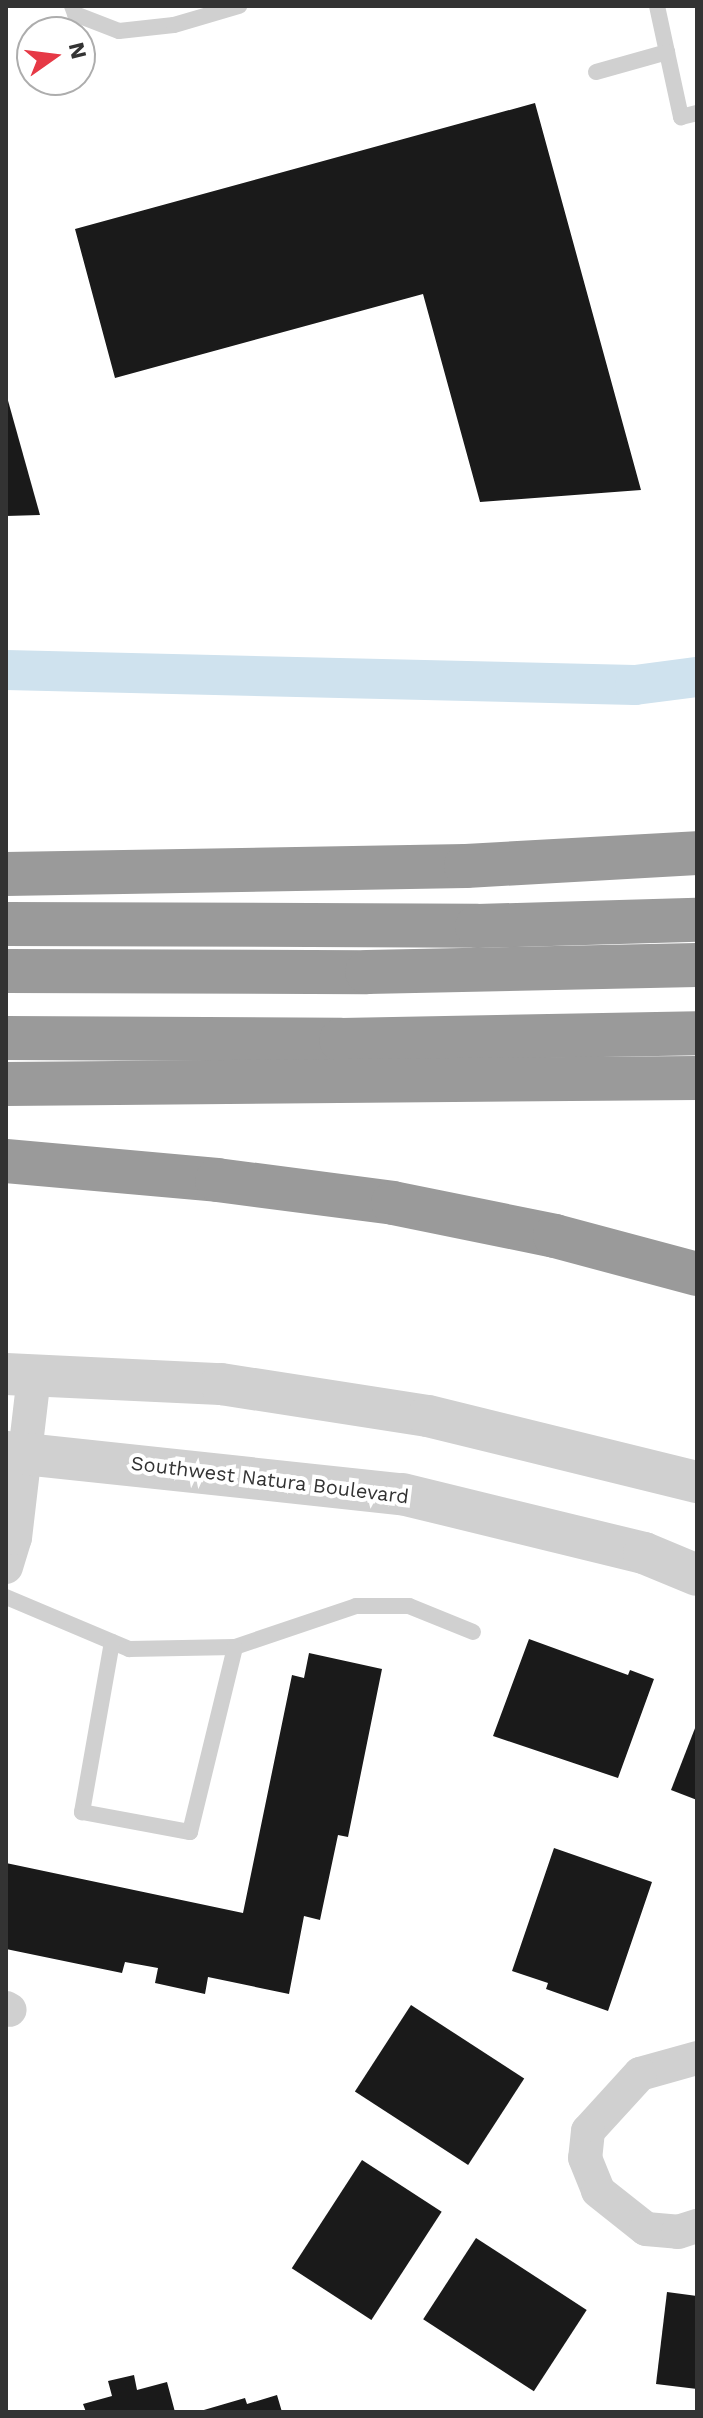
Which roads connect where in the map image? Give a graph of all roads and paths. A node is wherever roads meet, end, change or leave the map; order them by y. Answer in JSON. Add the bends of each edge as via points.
{"nodes":[{"id":1,"x":72,"y":6,"type":"edge"},
{"id":2,"x":239,"y":6,"type":"edge"},
{"id":3,"x":657,"y":6,"type":"edge"},
{"id":4,"x":667,"y":52,"type":"junction"},
{"id":5,"x":596,"y":72,"type":"dead end"},
{"id":6,"x":697,"y":113,"type":"edge"},
{"id":7,"x":697,"y":853,"type":"edge"},
{"id":8,"x":6,"y":874,"type":"edge"},
{"id":9,"x":697,"y":920,"type":"edge"},
{"id":10,"x":6,"y":924,"type":"edge"},
{"id":11,"x":697,"y":965,"type":"edge"},
{"id":12,"x":6,"y":971,"type":"edge"},
{"id":13,"x":697,"y":1033,"type":"edge"},
{"id":14,"x":6,"y":1038,"type":"edge"},
{"id":15,"x":697,"y":1078,"type":"edge"},
{"id":16,"x":6,"y":1084,"type":"edge"},
{"id":17,"x":6,"y":1161,"type":"edge"},
{"id":18,"x":697,"y":1274,"type":"edge"},
{"id":19,"x":20,"y":1376,"type":"edge"},
{"id":20,"x":15,"y":1452,"type":"edge"},
{"id":21,"x":697,"y":1482,"type":"edge"},
{"id":22,"x":6,"y":1567,"type":"edge"},
{"id":23,"x":697,"y":1575,"type":"edge"},
{"id":24,"x":6,"y":1597,"type":"edge"},
{"id":25,"x":473,"y":1632,"type":"dead end"},
{"id":26,"x":112,"y":1642,"type":"junction"},
{"id":27,"x":235,"y":1647,"type":"junction"},
{"id":28,"x":697,"y":2058,"type":"edge"},
{"id":29,"x":697,"y":2226,"type":"edge"}],
"edges":[{"from":1,"to":2,"type":"lane","via":[[75,14],[119,31],[174,25]]},
{"from":3,"to":4,"type":"lane"},
{"from":4,"to":5,"type":"lane"},
{"from":4,"to":6,"type":"lane","via":[[681,117]]},
{"from":7,"to":8,"type":"highway","via":[[450,866]]},
{"from":9,"to":10,"type":"highway","via":[[477,926]]},
{"from":11,"to":12,"type":"highway","via":[[367,972]]},
{"from":13,"to":14,"type":"highway","via":[[341,1040]]},
{"from":15,"to":16,"type":"highway"},
{"from":17,"to":18,"type":"highway","via":[[393,1203],[555,1236]]},
{"from":19,"to":20,"type":"street"},
{"from":19,"to":21,"type":"street","via":[[221,1384],[428,1416]]},
{"from":20,"to":22,"type":"street","via":[[15,1538]]},
{"from":20,"to":23,"type":"street","name":"Southwest Natura Boulevard","via":[[402,1494],[644,1553]]},
{"from":24,"to":26,"type":"lane"},
{"from":25,"to":27,"type":"lane","via":[[409,1606],[356,1606]]},
{"from":26,"to":27,"type":"lane","via":[[129,1649],[173,1651]]},
{"from":26,"to":27,"type":"lane","via":[[82,1812],[190,1832]]},
{"from":28,"to":29,"type":"street","via":[[640,2074],[588,2131],[585,2158],[598,2191],[646,2229],[678,2232]]}]}
